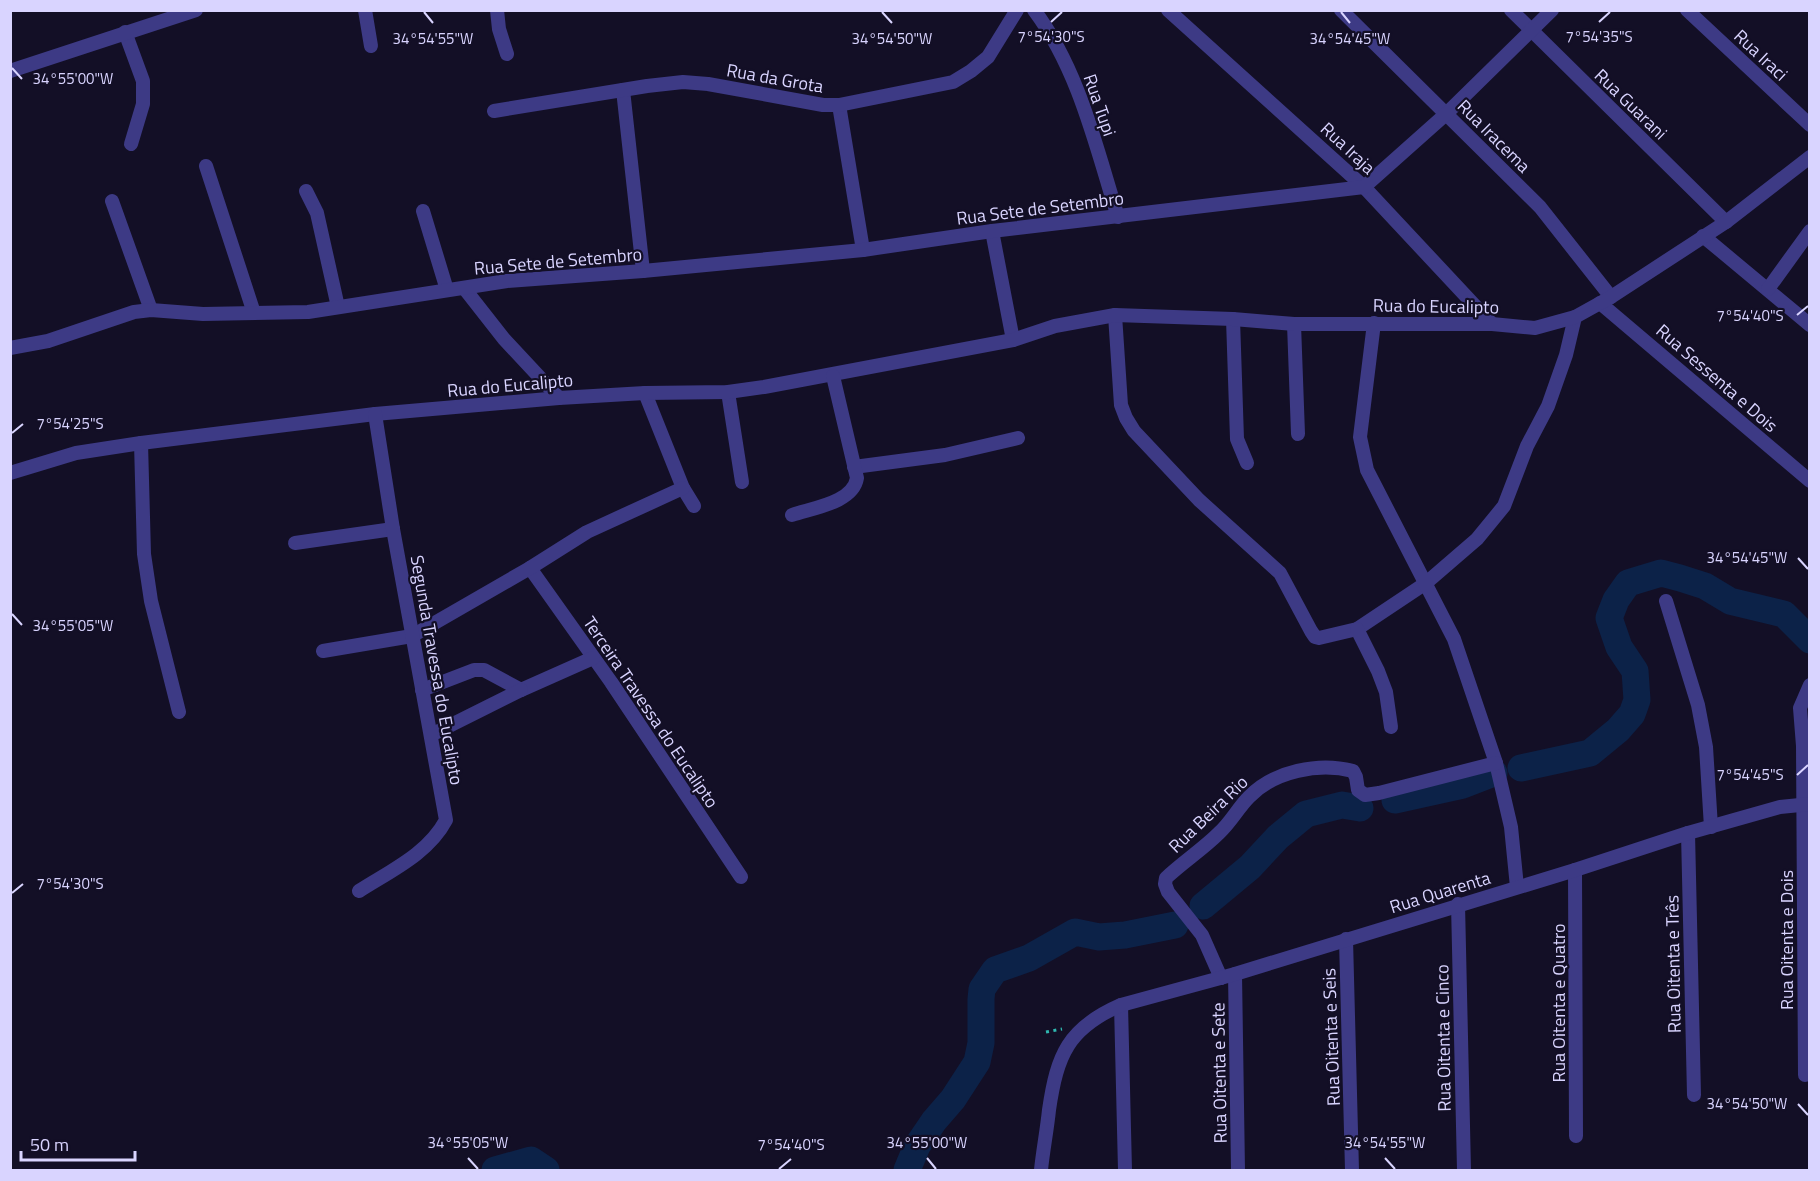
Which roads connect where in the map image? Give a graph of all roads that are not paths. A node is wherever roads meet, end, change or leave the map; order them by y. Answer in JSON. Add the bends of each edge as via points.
{"nodes":[{"id":1,"x":196,"y":10,"type":"edge"},
{"id":2,"x":365,"y":10,"type":"edge"},
{"id":3,"x":497,"y":10,"type":"edge"},
{"id":4,"x":1017,"y":10,"type":"edge"},
{"id":5,"x":1034,"y":10,"type":"edge"},
{"id":6,"x":1168,"y":10,"type":"edge"},
{"id":7,"x":1341,"y":10,"type":"edge"},
{"id":8,"x":1511,"y":10,"type":"edge"},
{"id":9,"x":1552,"y":10,"type":"edge"},
{"id":10,"x":1687,"y":10,"type":"edge"},
{"id":11,"x":1530,"y":31,"type":"junction"},
{"id":12,"x":125,"y":32,"type":"junction"},
{"id":13,"x":371,"y":46,"type":"dead end"},
{"id":14,"x":507,"y":54,"type":"dead end"},
{"id":15,"x":10,"y":71,"type":"edge"},
{"id":16,"x":622,"y":90,"type":"junction"},
{"id":17,"x":839,"y":105,"type":"junction"},
{"id":18,"x":494,"y":111,"type":"dead end"},
{"id":19,"x":1446,"y":114,"type":"junction"},
{"id":20,"x":1809,"y":125,"type":"edge"},
{"id":21,"x":131,"y":144,"type":"dead end"},
{"id":22,"x":1809,"y":157,"type":"edge"},
{"id":23,"x":206,"y":166,"type":"dead end"},
{"id":24,"x":1364,"y":187,"type":"junction"},
{"id":25,"x":306,"y":191,"type":"dead end"},
{"id":26,"x":112,"y":201,"type":"dead end"},
{"id":27,"x":423,"y":211,"type":"dead end"},
{"id":28,"x":1118,"y":217,"type":"junction"},
{"id":29,"x":1726,"y":222,"type":"junction"},
{"id":30,"x":992,"y":231,"type":"junction"},
{"id":31,"x":1809,"y":231,"type":"edge"},
{"id":32,"x":1703,"y":236,"type":"junction"},
{"id":33,"x":863,"y":250,"type":"junction"},
{"id":34,"x":643,"y":271,"type":"junction"},
{"id":35,"x":464,"y":288,"type":"junction"},
{"id":36,"x":1768,"y":289,"type":"junction"},
{"id":37,"x":447,"y":290,"type":"junction"},
{"id":38,"x":1606,"y":300,"type":"junction"},
{"id":39,"x":338,"y":307,"type":"junction"},
{"id":40,"x":151,"y":310,"type":"junction"},
{"id":41,"x":254,"y":313,"type":"junction"},
{"id":42,"x":1115,"y":315,"type":"junction"},
{"id":43,"x":1575,"y":316,"type":"junction"},
{"id":44,"x":1233,"y":319,"type":"junction"},
{"id":45,"x":1374,"y":323,"type":"junction"},
{"id":46,"x":1294,"y":324,"type":"junction"},
{"id":47,"x":1492,"y":324,"type":"junction"},
{"id":48,"x":1809,"y":325,"type":"edge"},
{"id":49,"x":1013,"y":340,"type":"junction"},
{"id":50,"x":10,"y":348,"type":"edge"},
{"id":51,"x":833,"y":376,"type":"junction"},
{"id":52,"x":728,"y":392,"type":"junction"},
{"id":53,"x":645,"y":393,"type":"junction"},
{"id":54,"x":559,"y":398,"type":"junction"},
{"id":55,"x":375,"y":414,"type":"junction"},
{"id":56,"x":1298,"y":434,"type":"dead end"},
{"id":57,"x":1018,"y":438,"type":"dead end"},
{"id":58,"x":141,"y":443,"type":"junction"},
{"id":59,"x":1247,"y":463,"type":"dead end"},
{"id":60,"x":855,"y":467,"type":"junction"},
{"id":61,"x":10,"y":473,"type":"edge"},
{"id":62,"x":742,"y":482,"type":"dead end"},
{"id":63,"x":1809,"y":482,"type":"edge"},
{"id":64,"x":683,"y":488,"type":"junction"},
{"id":65,"x":694,"y":506,"type":"dead end"},
{"id":66,"x":792,"y":515,"type":"dead end"},
{"id":67,"x":393,"y":529,"type":"junction"},
{"id":68,"x":295,"y":543,"type":"dead end"},
{"id":69,"x":530,"y":568,"type":"junction"},
{"id":70,"x":1425,"y":583,"type":"junction"},
{"id":71,"x":1666,"y":601,"type":"dead end"},
{"id":72,"x":1357,"y":628,"type":"junction"},
{"id":73,"x":412,"y":636,"type":"junction"},
{"id":74,"x":323,"y":651,"type":"dead end"},
{"id":75,"x":593,"y":658,"type":"junction"},
{"id":76,"x":1809,"y":685,"type":"edge"},
{"id":77,"x":422,"y":690,"type":"junction"},
{"id":78,"x":521,"y":690,"type":"junction"},
{"id":79,"x":179,"y":712,"type":"dead end"},
{"id":80,"x":1391,"y":727,"type":"dead end"},
{"id":81,"x":431,"y":735,"type":"junction"},
{"id":82,"x":1496,"y":763,"type":"junction"},
{"id":83,"x":1806,"y":804,"type":"edge"},
{"id":84,"x":1711,"y":827,"type":"junction"},
{"id":85,"x":1688,"y":833,"type":"junction"},
{"id":86,"x":1575,"y":870,"type":"junction"},
{"id":87,"x":741,"y":877,"type":"dead end"},
{"id":88,"x":1517,"y":888,"type":"junction"},
{"id":89,"x":358,"y":891,"type":"dead end"},
{"id":90,"x":1458,"y":904,"type":"junction"},
{"id":91,"x":1346,"y":939,"type":"junction"},
{"id":92,"x":1228,"y":976,"type":"junction"},
{"id":93,"x":1121,"y":1005,"type":"junction"},
{"id":94,"x":1805,"y":1075,"type":"dead end"},
{"id":95,"x":1694,"y":1095,"type":"dead end"},
{"id":96,"x":1576,"y":1136,"type":"dead end"},
{"id":97,"x":1040,"y":1170,"type":"edge"},
{"id":98,"x":1125,"y":1170,"type":"edge"},
{"id":99,"x":1238,"y":1170,"type":"edge"},
{"id":100,"x":1352,"y":1170,"type":"edge"},
{"id":101,"x":1464,"y":1170,"type":"edge"}],
"edges":[{"from":1,"to":12,"type":"street"},
{"from":2,"to":13,"type":"street"},
{"from":3,"to":14,"type":"street"},
{"from":4,"to":17,"type":"street","name":"Rua da Grota","via":[[988,57],[953,82]]},
{"from":5,"to":28,"type":"street","name":"Rua Tupi","via":[[1071,76]]},
{"from":6,"to":24,"type":"street","name":"Rua Iraja"},
{"from":7,"to":19,"type":"street","name":"Rua Iracema"},
{"from":8,"to":11,"type":"street","name":"Rua Guarani"},
{"from":9,"to":11,"type":"street"},
{"from":10,"to":20,"type":"street","name":"Rua Iraci"},
{"from":11,"to":19,"type":"street"},
{"from":11,"to":29,"type":"street","name":"Rua Guarani"},
{"from":12,"to":15,"type":"street"},
{"from":12,"to":21,"type":"street","via":[[143,81],[143,104]]},
{"from":16,"to":17,"type":"street","name":"Rua da Grota","via":[[693,82],[807,103]]},
{"from":16,"to":18,"type":"street","name":"Rua da Grota"},
{"from":16,"to":34,"type":"street"},
{"from":17,"to":33,"type":"street"},
{"from":19,"to":24,"type":"street"},
{"from":19,"to":38,"type":"street","name":"Rua Iracema","via":[[1540,207]]},
{"from":22,"to":29,"type":"street","name":"Rua do Eucalipto"},
{"from":23,"to":41,"type":"street"},
{"from":24,"to":28,"type":"street","name":"Rua Sete de Setembro"},
{"from":24,"to":47,"type":"street","name":"Rua Iraja"},
{"from":25,"to":39,"type":"street","via":[[316,213]]},
{"from":26,"to":40,"type":"street"},
{"from":27,"to":37,"type":"street"},
{"from":28,"to":30,"type":"street","name":"Rua Sete de Setembro"},
{"from":29,"to":32,"type":"street","name":"Rua do Eucalipto"},
{"from":30,"to":33,"type":"street","name":"Rua Sete de Setembro"},
{"from":30,"to":49,"type":"street"},
{"from":31,"to":36,"type":"street"},
{"from":32,"to":36,"type":"street"},
{"from":32,"to":38,"type":"street","name":"Rua do Eucalipto"},
{"from":33,"to":34,"type":"street","name":"Rua Sete de Setembro"},
{"from":34,"to":35,"type":"street","name":"Rua Sete de Setembro"},
{"from":35,"to":37,"type":"street","name":"Rua Sete de Setembro"},
{"from":35,"to":54,"type":"street","name":"Rua Sete de Setembro","via":[[504,339]]},
{"from":36,"to":48,"type":"street"},
{"from":37,"to":39,"type":"street","name":"Rua Sete de Setembro"},
{"from":38,"to":43,"type":"street","name":"Rua do Eucalipto"},
{"from":38,"to":63,"type":"street","name":"Rua Sessenta e Dois"},
{"from":39,"to":41,"type":"street","name":"Rua Sete de Setembro"},
{"from":40,"to":41,"type":"street","name":"Rua Sete de Setembro"},
{"from":40,"to":50,"type":"street","name":"Rua Sete de Setembro","via":[[48,341]]},
{"from":42,"to":44,"type":"street","name":"Rua do Eucalipto"},
{"from":42,"to":49,"type":"street","name":"Rua do Eucalipto","via":[[1056,326]]},
{"from":42,"to":72,"type":"street","via":[[1122,405],[1134,430],[1199,500],[1280,573],[1315,637]]},
{"from":43,"to":47,"type":"street","name":"Rua do Eucalipto","via":[[1535,328]]},
{"from":43,"to":70,"type":"street","via":[[1548,406],[1527,446],[1504,506],[1477,539]]},
{"from":44,"to":46,"type":"street","name":"Rua do Eucalipto"},
{"from":44,"to":59,"type":"street","via":[[1237,439]]},
{"from":45,"to":46,"type":"street","name":"Rua do Eucalipto"},
{"from":45,"to":47,"type":"street","name":"Rua do Eucalipto"},
{"from":45,"to":70,"type":"street","via":[[1360,436],[1362,449],[1367,470]]},
{"from":46,"to":56,"type":"street"},
{"from":49,"to":51,"type":"street","name":"Rua do Eucalipto"},
{"from":51,"to":52,"type":"street","name":"Rua do Eucalipto"},
{"from":51,"to":60,"type":"street"},
{"from":52,"to":53,"type":"street","name":"Rua do Eucalipto"},
{"from":52,"to":62,"type":"street"},
{"from":53,"to":54,"type":"street","name":"Rua do Eucalipto"},
{"from":53,"to":64,"type":"street"},
{"from":54,"to":55,"type":"street","name":"Rua do Eucalipto"},
{"from":55,"to":58,"type":"street","name":"Rua do Eucalipto"},
{"from":55,"to":67,"type":"street","name":"Segunda Travessa do Eucalipto"},
{"from":57,"to":60,"type":"street","via":[[945,455]]},
{"from":58,"to":61,"type":"street","name":"Rua do Eucalipto","via":[[76,453]]},
{"from":58,"to":79,"type":"street","via":[[144,554],[151,601]]},
{"from":60,"to":66,"type":"street","via":[[857,478],[852,490],[839,499]]},
{"from":64,"to":65,"type":"street"},
{"from":64,"to":69,"type":"street","via":[[587,532]]},
{"from":67,"to":68,"type":"street"},
{"from":67,"to":73,"type":"street","name":"Segunda Travessa do Eucalipto"},
{"from":69,"to":73,"type":"street"},
{"from":69,"to":75,"type":"street","name":"Terceira Travessa do Eucalipto"},
{"from":70,"to":72,"type":"street"},
{"from":70,"to":82,"type":"street","via":[[1454,639]]},
{"from":71,"to":84,"type":"street","via":[[1698,705],[1706,747]]},
{"from":72,"to":80,"type":"street","via":[[1386,692]]},
{"from":73,"to":74,"type":"street"},
{"from":73,"to":77,"type":"street","name":"Segunda Travessa do Eucalipto"},
{"from":75,"to":78,"type":"street"},
{"from":75,"to":87,"type":"street","name":"Terceira Travessa do Eucalipto"},
{"from":76,"to":83,"type":"street","name":"Rua Oitenta e Dois","via":[[1800,708]]},
{"from":77,"to":78,"type":"street","via":[[474,670],[484,670]]},
{"from":77,"to":81,"type":"street","name":"Segunda Travessa do Eucalipto"},
{"from":78,"to":81,"type":"street"},
{"from":81,"to":89,"type":"street","name":"Segunda Travessa do Eucalipto","via":[[446,820],[433,840]]},
{"from":82,"to":88,"type":"street","via":[[1511,827]]},
{"from":82,"to":92,"type":"street","name":"Rua Beira Rio","via":[[1365,795],[1358,790],[1354,772],[1312,768],[1282,776],[1254,791],[1221,831],[1166,878],[1165,884]]},
{"from":83,"to":84,"type":"street","name":"Rua Quarenta","via":[[1780,807]]},
{"from":83,"to":94,"type":"street","name":"Rua Oitenta e Dois"},
{"from":84,"to":85,"type":"street","name":"Rua Quarenta"},
{"from":85,"to":86,"type":"street","name":"Rua Quarenta"},
{"from":85,"to":95,"type":"street","name":"Rua Oitenta e Três"},
{"from":86,"to":88,"type":"street","name":"Rua Quarenta"},
{"from":86,"to":96,"type":"street","name":"Rua Oitenta e Quatro"},
{"from":88,"to":90,"type":"street","name":"Rua Quarenta"},
{"from":90,"to":91,"type":"street","name":"Rua Quarenta"},
{"from":90,"to":101,"type":"street","name":"Rua Oitenta e Cinco"},
{"from":91,"to":92,"type":"street","name":"Rua Quarenta"},
{"from":91,"to":100,"type":"street","name":"Rua Oitenta e Seis"},
{"from":92,"to":93,"type":"street","name":"Rua Quarenta"},
{"from":92,"to":99,"type":"street","name":"Rua Oitenta e Sete"},
{"from":93,"to":97,"type":"street","name":"Rua Quarenta","via":[[1084,1026],[1058,1064]]},
{"from":93,"to":98,"type":"street"}]}
